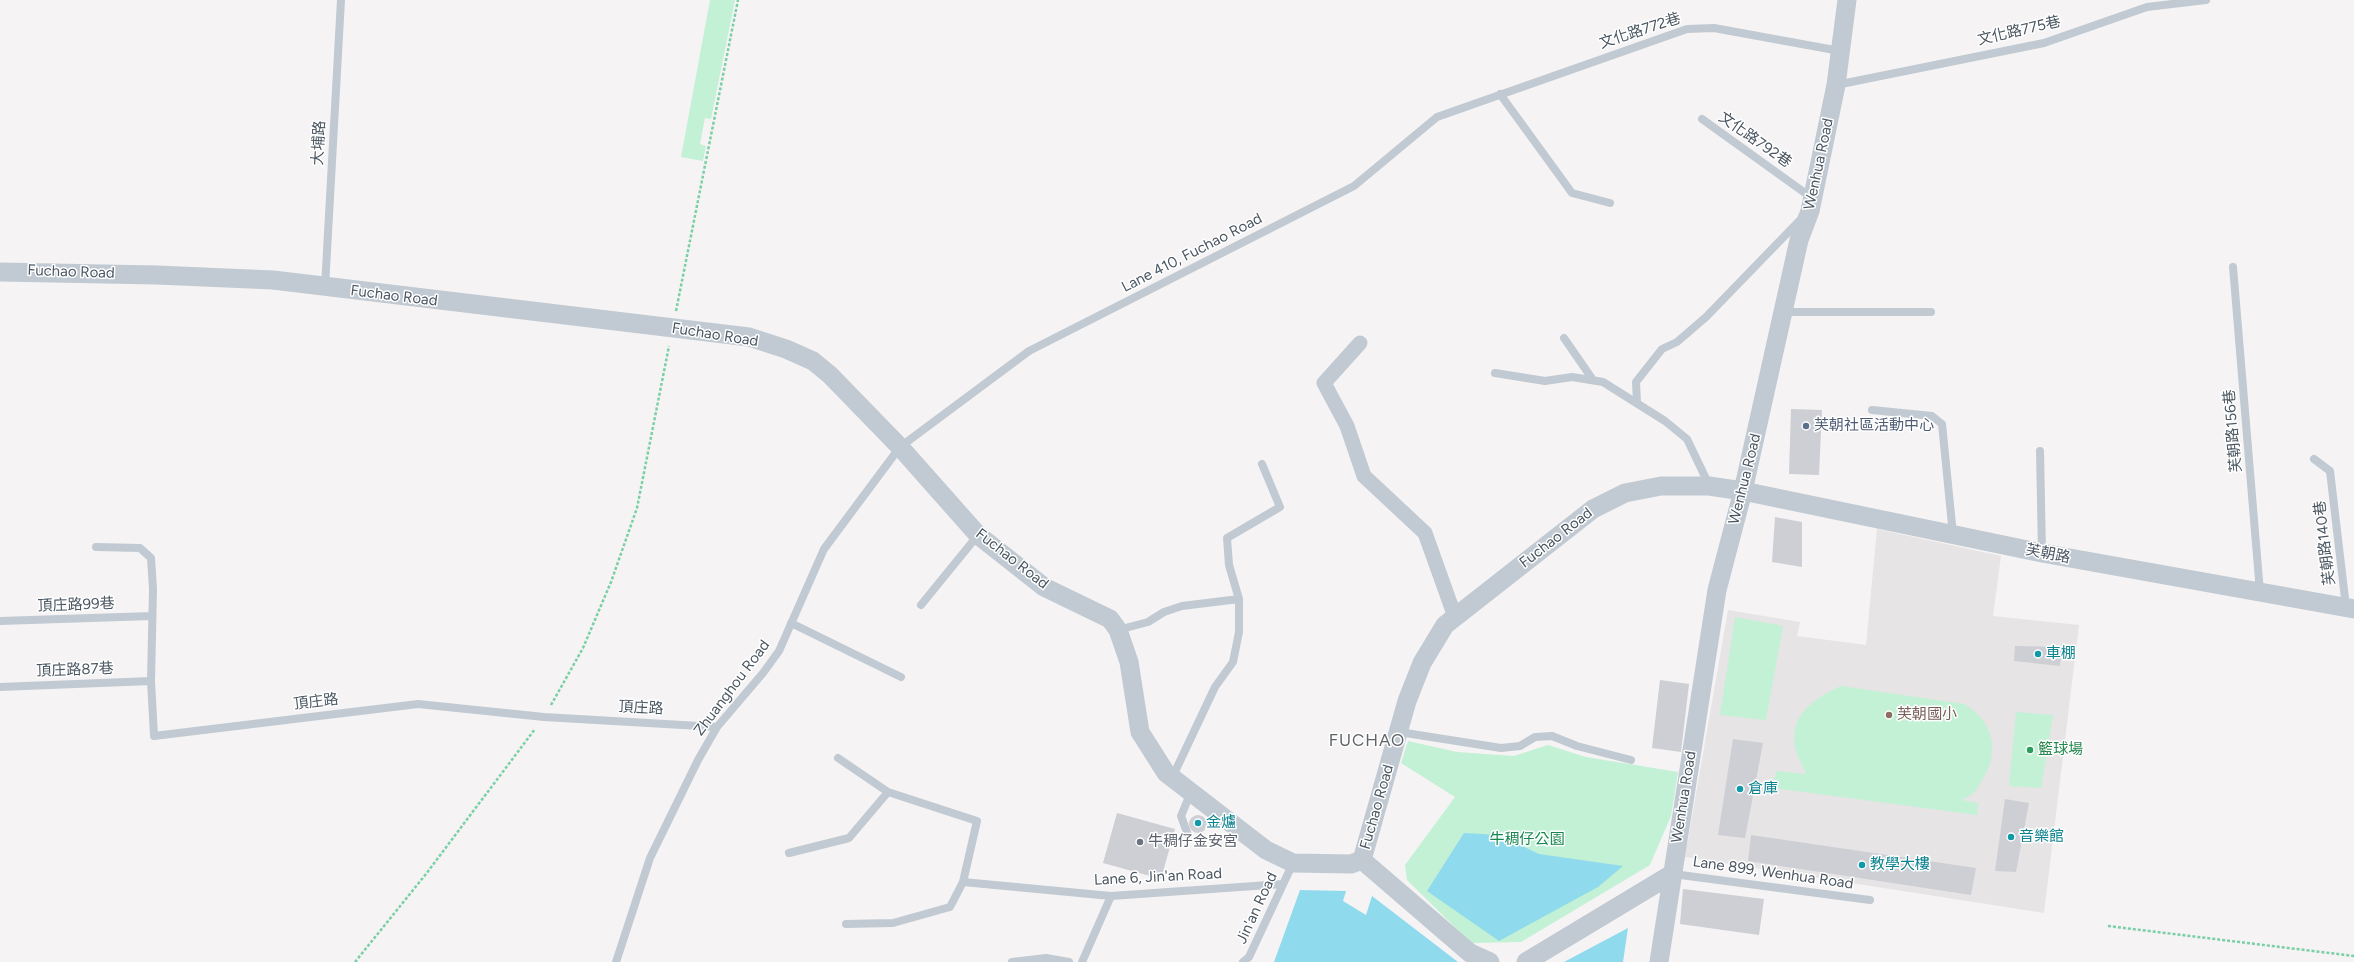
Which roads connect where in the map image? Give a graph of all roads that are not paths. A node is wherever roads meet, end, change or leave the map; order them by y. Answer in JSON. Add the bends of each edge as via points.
{"nodes":[{"id":1,"x":341,"y":0,"type":"edge"},
{"id":2,"x":1847,"y":0,"type":"edge"},
{"id":3,"x":2206,"y":0,"type":"edge"},
{"id":4,"x":1840,"y":51,"type":"junction"},
{"id":5,"x":1836,"y":85,"type":"junction"},
{"id":6,"x":1500,"y":94,"type":"junction"},
{"id":7,"x":1702,"y":119,"type":"dead end"},
{"id":8,"x":1610,"y":203,"type":"dead end"},
{"id":9,"x":1811,"y":205,"type":"junction"},
{"id":10,"x":2233,"y":267,"type":"dead end"},
{"id":11,"x":0,"y":272,"type":"edge"},
{"id":12,"x":325,"y":287,"type":"junction"},
{"id":13,"x":1784,"y":312,"type":"junction"},
{"id":14,"x":1931,"y":312,"type":"dead end"},
{"id":15,"x":1564,"y":338,"type":"dead end"},
{"id":16,"x":1360,"y":342,"type":"dead end"},
{"id":17,"x":1495,"y":373,"type":"dead end"},
{"id":18,"x":1593,"y":380,"type":"junction"},
{"id":19,"x":1637,"y":403,"type":"junction"},
{"id":20,"x":1872,"y":410,"type":"dead end"},
{"id":21,"x":900,"y":447,"type":"junction"},
{"id":22,"x":2040,"y":451,"type":"dead end"},
{"id":23,"x":2314,"y":459,"type":"dead end"},
{"id":24,"x":1262,"y":464,"type":"dead end"},
{"id":25,"x":1709,"y":486,"type":"junction"},
{"id":26,"x":1743,"y":491,"type":"junction"},
{"id":27,"x":978,"y":535,"type":"junction"},
{"id":28,"x":1953,"y":535,"type":"junction"},
{"id":29,"x":96,"y":547,"type":"dead end"},
{"id":30,"x":2042,"y":554,"type":"junction"},
{"id":31,"x":2260,"y":592,"type":"junction"},
{"id":32,"x":1240,"y":599,"type":"junction"},
{"id":33,"x":921,"y":605,"type":"dead end"},
{"id":34,"x":2350,"y":608,"type":"edge"},
{"id":35,"x":152,"y":616,"type":"junction"},
{"id":36,"x":1455,"y":617,"type":"junction"},
{"id":37,"x":0,"y":621,"type":"edge"},
{"id":38,"x":791,"y":623,"type":"junction"},
{"id":39,"x":1118,"y":630,"type":"junction"},
{"id":40,"x":901,"y":677,"type":"dead end"},
{"id":41,"x":151,"y":681,"type":"junction"},
{"id":42,"x":0,"y":687,"type":"edge"},
{"id":43,"x":717,"y":727,"type":"junction"},
{"id":44,"x":1399,"y":732,"type":"junction"},
{"id":45,"x":838,"y":758,"type":"dead end"},
{"id":46,"x":1630,"y":760,"type":"dead end"},
{"id":47,"x":1172,"y":778,"type":"junction"},
{"id":48,"x":888,"y":792,"type":"junction"},
{"id":49,"x":1191,"y":792,"type":"junction"},
{"id":50,"x":1188,"y":835,"type":"dead end"},
{"id":51,"x":789,"y":853,"type":"dead end"},
{"id":52,"x":1362,"y":860,"type":"junction"},
{"id":53,"x":1293,"y":863,"type":"junction"},
{"id":54,"x":1672,"y":874,"type":"junction"},
{"id":55,"x":963,"y":882,"type":"junction"},
{"id":56,"x":1283,"y":884,"type":"junction"},
{"id":57,"x":1110,"y":896,"type":"junction"},
{"id":58,"x":1870,"y":900,"type":"dead end"},
{"id":59,"x":846,"y":924,"type":"dead end"},
{"id":60,"x":616,"y":962,"type":"edge"},
{"id":61,"x":1012,"y":962,"type":"edge"},
{"id":62,"x":1069,"y":962,"type":"edge"},
{"id":63,"x":1082,"y":962,"type":"edge"},
{"id":64,"x":1243,"y":962,"type":"edge"},
{"id":65,"x":1490,"y":962,"type":"edge"},
{"id":66,"x":1526,"y":962,"type":"edge"},
{"id":67,"x":1659,"y":962,"type":"edge"}],
"edges":[{"from":1,"to":12,"type":"lane","name":"大埔路"},
{"from":2,"to":4,"type":"street","name":"Wenhua Road"},
{"from":3,"to":5,"type":"lane","name":"文化路775巷","via":[[2147,7],[2044,43]]},
{"from":4,"to":5,"type":"street","name":"Wenhua Road"},
{"from":4,"to":6,"type":"lane","name":"文化路772巷","via":[[1714,28],[1687,29]]},
{"from":5,"to":9,"type":"street","name":"Wenhua Road"},
{"from":6,"to":8,"type":"lane","via":[[1572,193]]},
{"from":6,"to":21,"type":"lane","name":"Lane 410, Fuchao Road","via":[[1437,117],[1354,186],[1029,351]]},
{"from":7,"to":9,"type":"lane","name":"文化路792巷"},
{"from":9,"to":13,"type":"street","name":"Wenhua Road","via":[[1799,240]]},
{"from":9,"to":19,"type":"lane","via":[[1706,317],[1677,342],[1662,349],[1636,382]]},
{"from":10,"to":31,"type":"lane","name":"芙朝路156巷"},
{"from":11,"to":12,"type":"street","name":"Fuchao Road","via":[[172,275],[273,280]]},
{"from":12,"to":21,"type":"street","name":"Fuchao Road","via":[[749,337],[813,361]]},
{"from":13,"to":14,"type":"lane"},
{"from":13,"to":26,"type":"street","name":"Wenhua Road"},
{"from":15,"to":18,"type":"lane"},
{"from":16,"to":36,"type":"street","via":[[1324,383],[1347,426],[1364,476],[1425,533]]},
{"from":17,"to":18,"type":"lane","via":[[1545,381],[1572,377]]},
{"from":18,"to":19,"type":"lane","via":[[1603,382]]},
{"from":19,"to":25,"type":"lane","via":[[1687,439]]},
{"from":20,"to":28,"type":"lane","via":[[1932,416],[1942,424]]},
{"from":21,"to":27,"type":"street","name":"Fuchao Road"},
{"from":21,"to":38,"type":"lane","name":"Zhuanghou Road","via":[[824,549]]},
{"from":22,"to":30,"type":"lane"},
{"from":23,"to":34,"type":"lane","name":"芙朝路140巷","via":[[2330,471]]},
{"from":24,"to":32,"type":"lane","via":[[1280,507],[1227,538],[1229,565]]},
{"from":25,"to":26,"type":"street","name":"Fuchao Road"},
{"from":25,"to":36,"type":"street","name":"Fuchao Road","via":[[1661,486],[1625,493],[1593,509]]},
{"from":26,"to":28,"type":"street","name":"芙朝路"},
{"from":26,"to":54,"type":"street","name":"Wenhua Road","via":[[1717,590]]},
{"from":27,"to":33,"type":"lane"},
{"from":27,"to":39,"type":"street","name":"Fuchao Road","via":[[1044,587],[1110,619]]},
{"from":28,"to":30,"type":"street","name":"芙朝路"},
{"from":29,"to":35,"type":"lane","name":"頂庄路","via":[[140,548],[151,558]]},
{"from":30,"to":31,"type":"street","name":"芙朝路"},
{"from":31,"to":34,"type":"street","name":"芙朝路"},
{"from":32,"to":39,"type":"lane","via":[[1182,606],[1164,612],[1148,622]]},
{"from":32,"to":47,"type":"lane","via":[[1239,632],[1233,662],[1215,687]]},
{"from":35,"to":37,"type":"lane","name":"頂庄路99巷"},
{"from":35,"to":41,"type":"lane","name":"頂庄路"},
{"from":36,"to":44,"type":"street","name":"Fuchao Road","via":[[1445,625],[1422,663],[1407,701]]},
{"from":38,"to":40,"type":"lane"},
{"from":38,"to":43,"type":"lane","name":"Zhuanghou Road","via":[[778,651],[763,673]]},
{"from":39,"to":47,"type":"street","name":"Fuchao Road","via":[[1129,662],[1140,732],[1166,773]]},
{"from":41,"to":42,"type":"lane","name":"頂庄路87巷"},
{"from":41,"to":43,"type":"lane","name":"頂庄路","via":[[154,736],[418,704],[544,717]]},
{"from":43,"to":60,"type":"lane","name":"Zhuanghou Road","via":[[650,858]]},
{"from":44,"to":46,"type":"lane","via":[[1500,748],[1520,746],[1535,737],[1552,736],[1577,746]]},
{"from":44,"to":52,"type":"street","name":"Fuchao Road"},
{"from":45,"to":48,"type":"lane"},
{"from":47,"to":49,"type":"street","name":"Fuchao Road"},
{"from":48,"to":51,"type":"lane","via":[[849,838]]},
{"from":48,"to":55,"type":"lane","via":[[977,821]]},
{"from":49,"to":50,"type":"lane","via":[[1181,816]]},
{"from":49,"to":53,"type":"street","name":"Fuchao Road","via":[[1266,850]]},
{"from":52,"to":53,"type":"street","name":"Fuchao Road","via":[[1351,864]]},
{"from":52,"to":65,"type":"street","via":[[1470,953]]},
{"from":53,"to":56,"type":"lane","name":"Jin'an Road"},
{"from":54,"to":58,"type":"lane","name":"Lane 899, Wenhua Road"},
{"from":54,"to":66,"type":"street"},
{"from":54,"to":67,"type":"street","name":"Wenhua Road"},
{"from":55,"to":57,"type":"lane","name":"Lane 6, Jin'an Road"},
{"from":55,"to":59,"type":"lane","via":[[950,907],[893,922]]},
{"from":56,"to":57,"type":"lane","name":"Lane 6, Jin'an Road"},
{"from":56,"to":64,"type":"lane","name":"Jin'an Road","via":[[1249,957]]},
{"from":57,"to":63,"type":"lane"},
{"from":61,"to":62,"type":"lane","via":[[1046,958]]}]}
